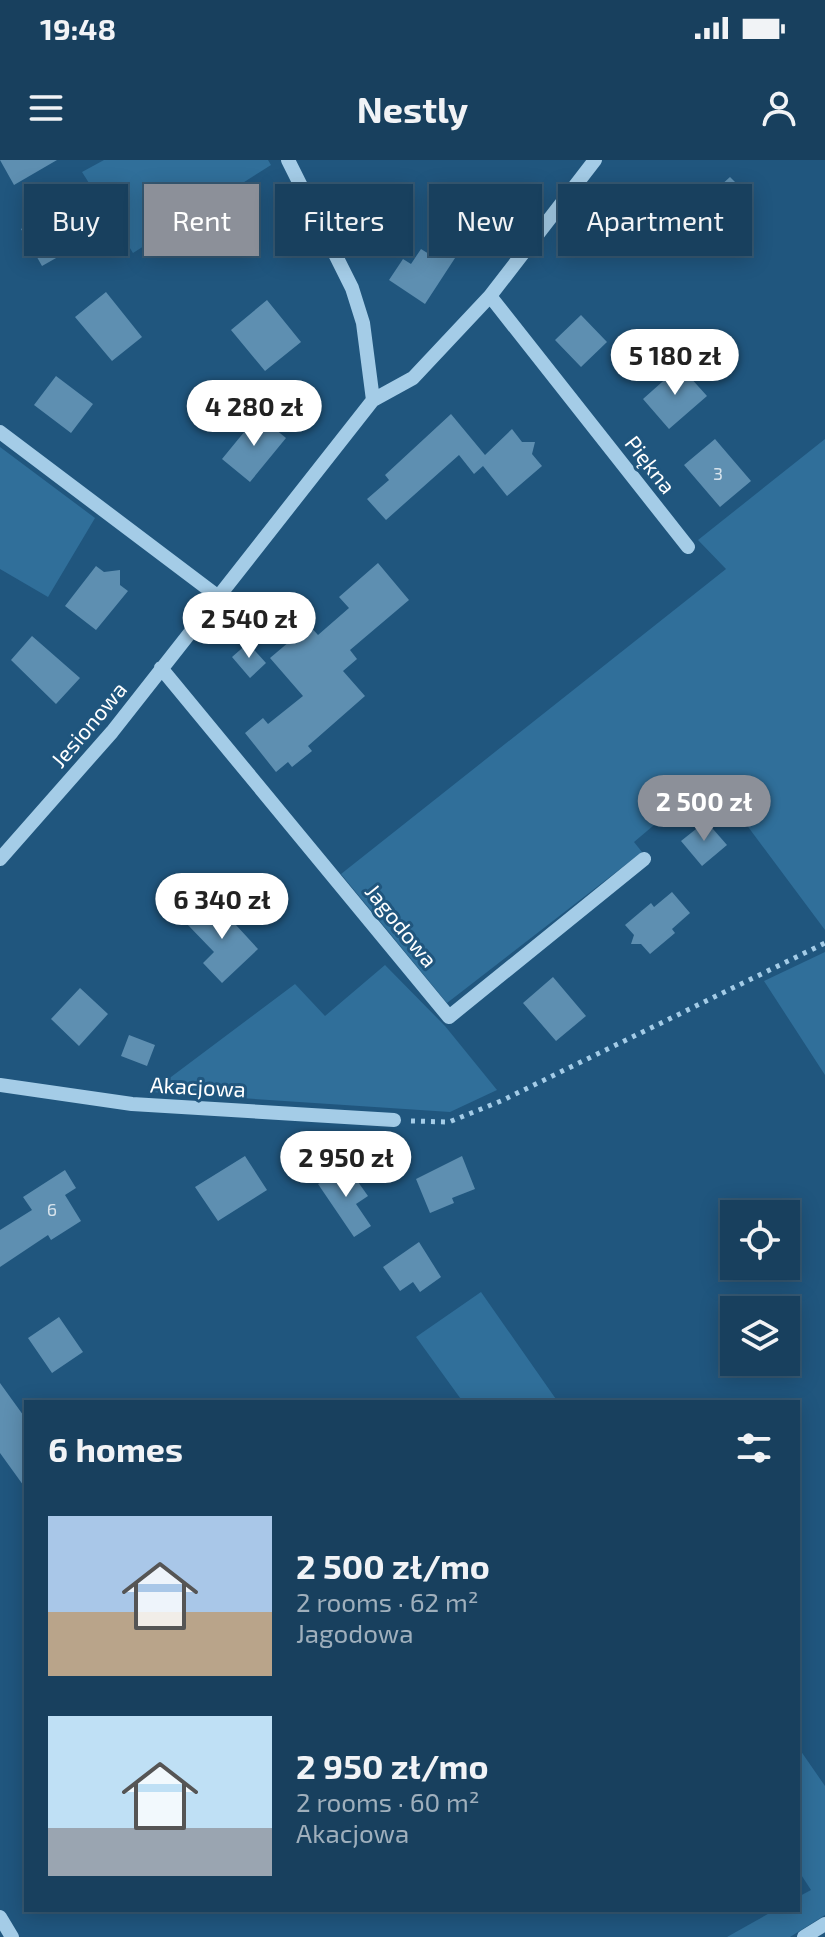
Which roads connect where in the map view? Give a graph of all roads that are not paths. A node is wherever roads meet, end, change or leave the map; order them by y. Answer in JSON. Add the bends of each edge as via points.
{"nodes":[{"id":1,"x":288,"y":160,"type":"edge"},
{"id":2,"x":595,"y":160,"type":"edge"},
{"id":3,"x":490,"y":296,"type":"junction"},
{"id":4,"x":373,"y":400,"type":"junction"},
{"id":5,"x":0,"y":432,"type":"edge"},
{"id":6,"x":688,"y":547,"type":"dead end"},
{"id":7,"x":216,"y":595,"type":"junction"},
{"id":8,"x":161,"y":668,"type":"junction"},
{"id":9,"x":0,"y":859,"type":"edge"},
{"id":10,"x":644,"y":859,"type":"dead end"},
{"id":11,"x":0,"y":1085,"type":"edge"},
{"id":12,"x":394,"y":1120,"type":"road end"},
{"id":13,"x":0,"y":1917,"type":"edge"},
{"id":14,"x":825,"y":1924,"type":"edge"},
{"id":15,"x":12,"y":1937,"type":"edge"},
{"id":16,"x":804,"y":1937,"type":"edge"}],
"edges":[{"from":1,"to":4,"type":"street","via":[[352,288],[363,323]]},
{"from":2,"to":3,"type":"street"},
{"from":3,"to":4,"type":"street","via":[[413,378]]},
{"from":3,"to":6,"type":"street","name":"Piękna"},
{"from":4,"to":7,"type":"street","name":"Jesionowa"},
{"from":5,"to":7,"type":"street"},
{"from":7,"to":8,"type":"street","name":"Jesionowa"},
{"from":8,"to":9,"type":"street","name":"Jesionowa"},
{"from":8,"to":10,"type":"street","name":"Jagodowa","via":[[449,1017]]},
{"from":11,"to":12,"type":"street","name":"Akacjowa","via":[[132,1104]]},
{"from":13,"to":15,"type":"street"},
{"from":14,"to":16,"type":"street"}]}
